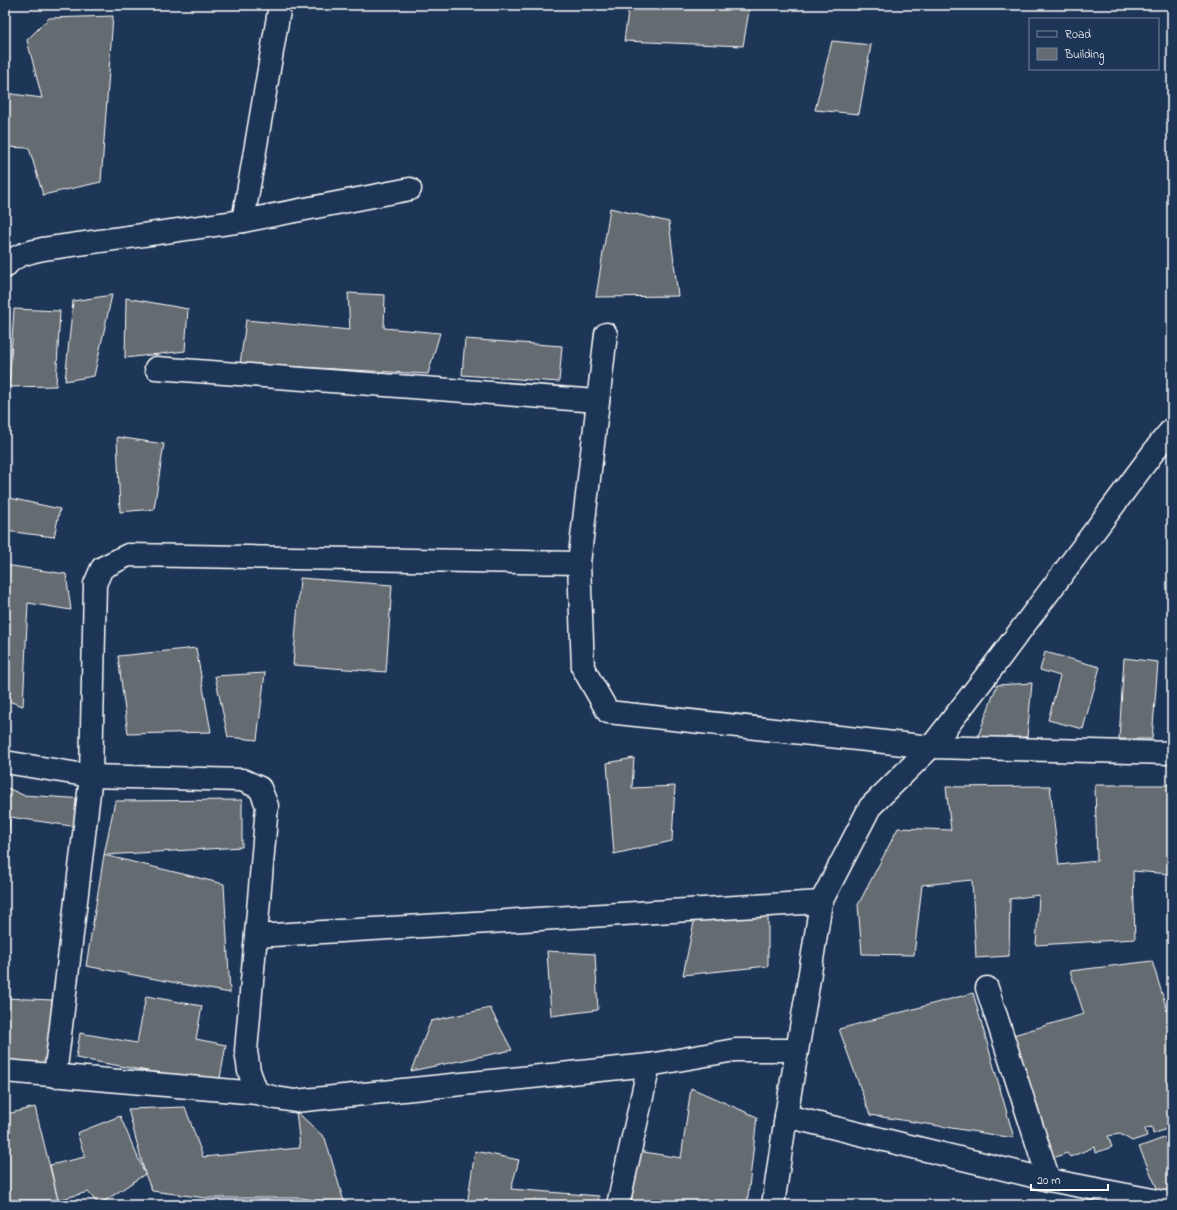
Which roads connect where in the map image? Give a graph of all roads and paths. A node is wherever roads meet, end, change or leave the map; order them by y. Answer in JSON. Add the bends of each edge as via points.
{"nodes":[{"id":1,"x":280,"y":5,"type":"edge"},
{"id":2,"x":410,"y":189,"type":"dead end"},
{"id":3,"x":243,"y":221,"type":"junction"},
{"id":4,"x":5,"y":267,"type":"edge"},
{"id":5,"x":606,"y":334,"type":"dead end"},
{"id":6,"x":156,"y":368,"type":"dead end"},
{"id":7,"x":598,"y":401,"type":"junction"},
{"id":8,"x":1172,"y":429,"type":"edge"},
{"id":9,"x":579,"y":563,"type":"junction"},
{"id":10,"x":931,"y":747,"type":"junction"},
{"id":11,"x":1172,"y":753,"type":"edge"},
{"id":12,"x":5,"y":762,"type":"edge"},
{"id":13,"x":91,"y":776,"type":"junction"},
{"id":14,"x":821,"y":902,"type":"junction"},
{"id":15,"x":256,"y":936,"type":"junction"},
{"id":16,"x":987,"y":988,"type":"dead end"},
{"id":17,"x":796,"y":1050,"type":"junction"},
{"id":18,"x":649,"y":1065,"type":"junction"},
{"id":19,"x":5,"y":1071,"type":"edge"},
{"id":20,"x":55,"y":1076,"type":"junction"},
{"id":21,"x":257,"y":1093,"type":"junction"},
{"id":22,"x":786,"y":1116,"type":"junction"},
{"id":23,"x":1049,"y":1180,"type":"junction"},
{"id":24,"x":1172,"y":1202,"type":"edge"},
{"id":25,"x":618,"y":1205,"type":"edge"},
{"id":26,"x":773,"y":1205,"type":"edge"}],
"edges":[{"from":1,"to":3,"type":"street"},
{"from":2,"to":3,"type":"street"},
{"from":3,"to":4,"type":"street","via":[[43,249],[24,253]]},
{"from":5,"to":7,"type":"street"},
{"from":6,"to":7,"type":"street"},
{"from":7,"to":9,"type":"street"},
{"from":8,"to":10,"type":"street"},
{"from":9,"to":10,"type":"street","via":[[584,668],[608,712]]},
{"from":9,"to":13,"type":"street","via":[[128,555],[102,568],[95,584]]},
{"from":10,"to":11,"type":"street"},
{"from":10,"to":14,"type":"street","via":[[870,808]]},
{"from":12,"to":13,"type":"street"},
{"from":13,"to":15,"type":"street","via":[[242,780],[260,788],[267,806]]},
{"from":13,"to":20,"type":"street"},
{"from":14,"to":15,"type":"street"},
{"from":14,"to":17,"type":"street"},
{"from":15,"to":21,"type":"street","via":[[246,1051],[249,1071]]},
{"from":16,"to":23,"type":"street"},
{"from":17,"to":18,"type":"street","via":[[735,1050]]},
{"from":17,"to":22,"type":"street"},
{"from":18,"to":21,"type":"street","via":[[295,1102]]},
{"from":18,"to":25,"type":"street"},
{"from":19,"to":20,"type":"street"},
{"from":20,"to":21,"type":"street"},
{"from":22,"to":23,"type":"street"},
{"from":22,"to":26,"type":"street"},
{"from":23,"to":24,"type":"street"}]}
